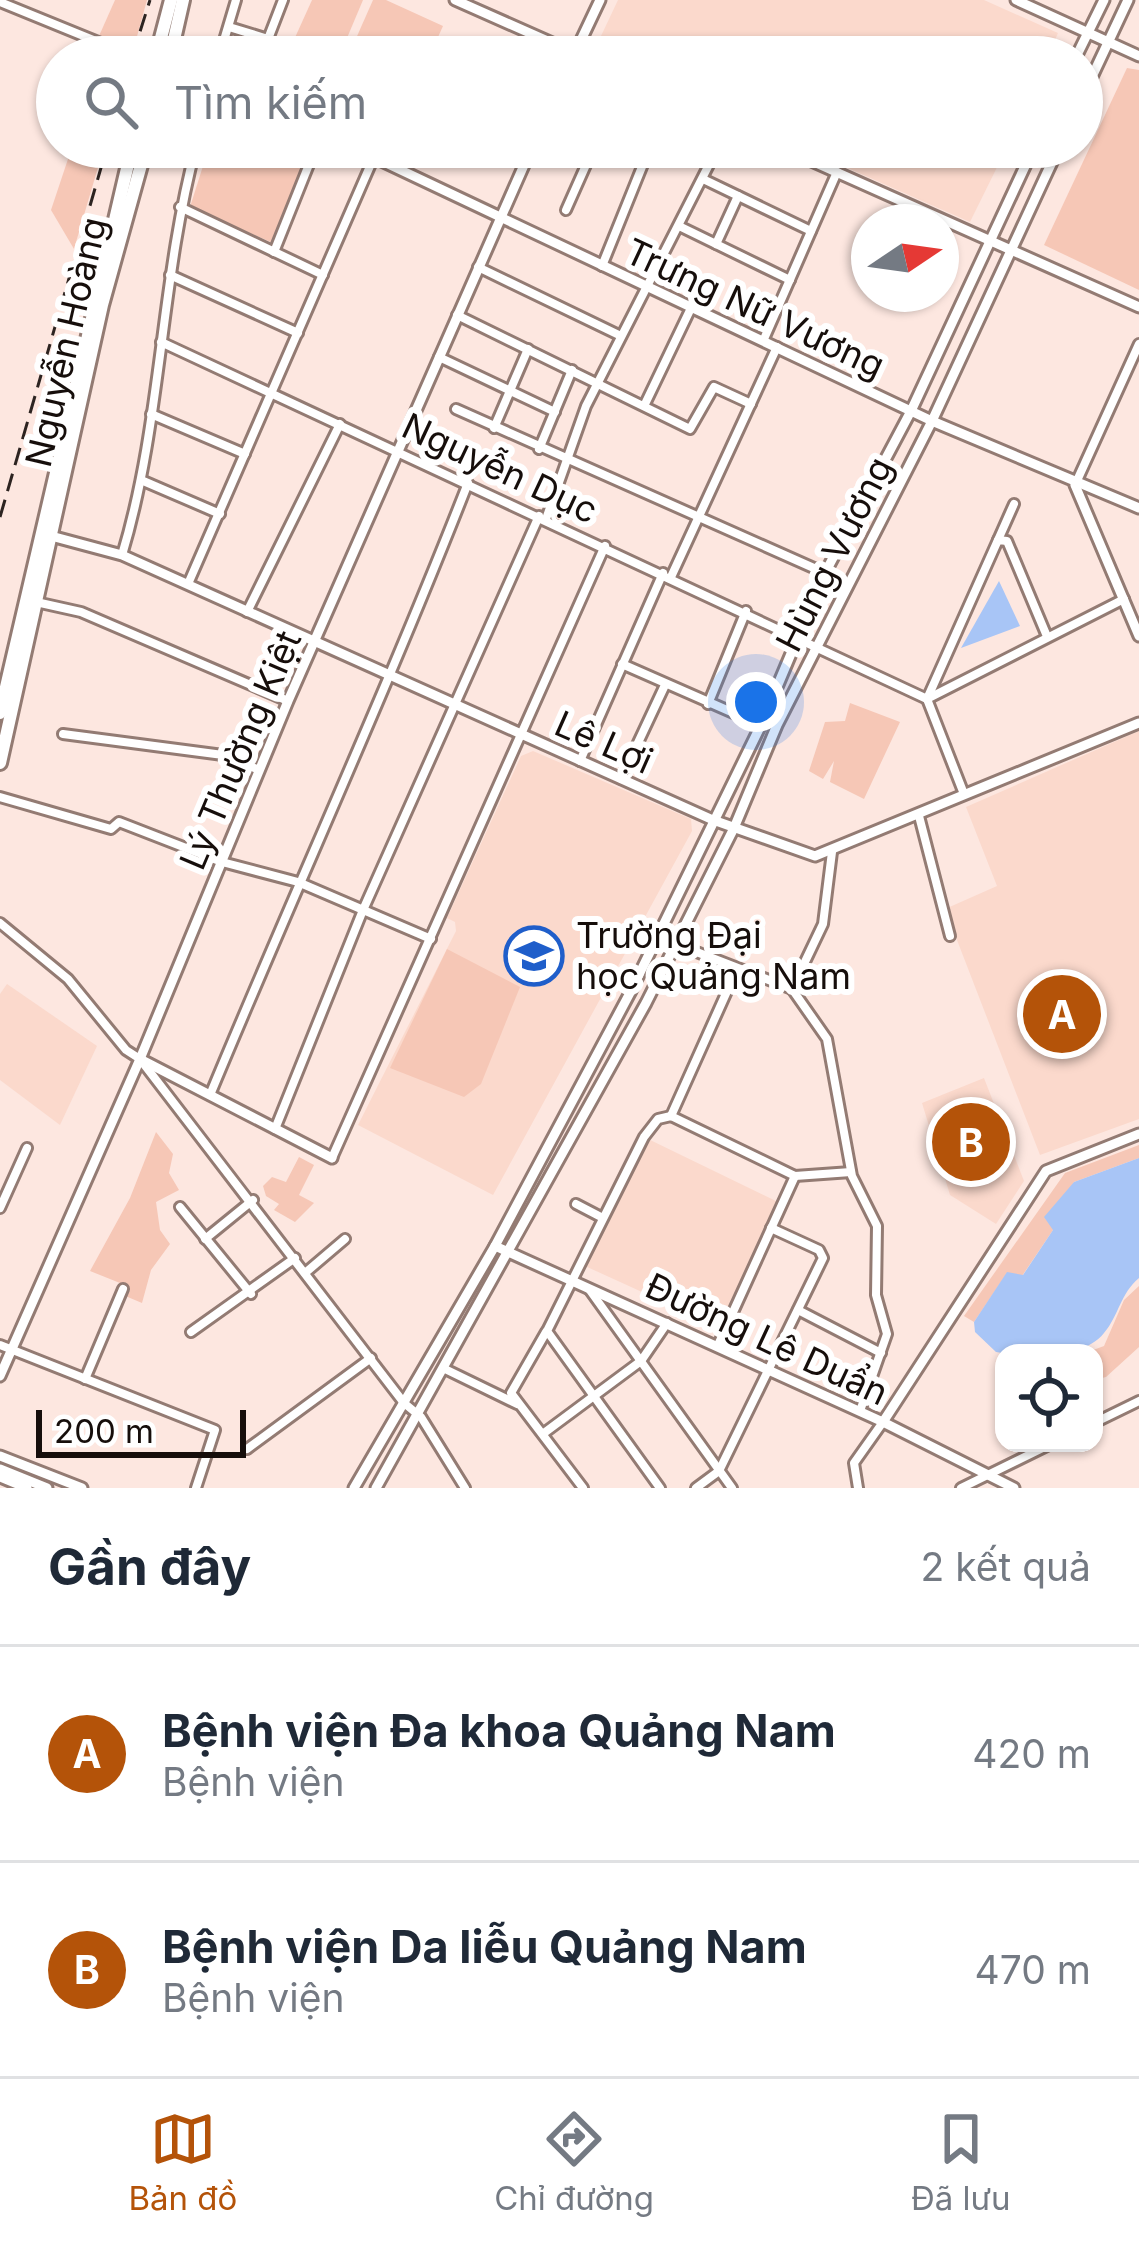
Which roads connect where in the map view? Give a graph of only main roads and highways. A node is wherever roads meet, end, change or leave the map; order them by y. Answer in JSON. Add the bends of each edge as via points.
{"nodes":[{"id":1,"x":171,"y":0,"type":"edge"},
{"id":2,"x":183,"y":0,"type":"edge"},
{"id":3,"x":162,"y":36,"type":"edge"},
{"id":4,"x":175,"y":36,"type":"edge"},
{"id":5,"x":127,"y":168,"type":"edge"},
{"id":6,"x":140,"y":168,"type":"edge"},
{"id":7,"x":3,"y":716,"type":"edge"},
{"id":8,"x":0,"y":763,"type":"edge"}],
"edges":[{"from":1,"to":3,"type":"highway"},
{"from":2,"to":4,"type":"highway"},
{"from":5,"to":7,"type":"highway","name":"Nguyễn Hoàng"},
{"from":6,"to":7,"type":"highway","name":"Nguyễn Hoàng"},
{"from":7,"to":8,"type":"highway","name":"Nguyễn Hoàng"}]}
